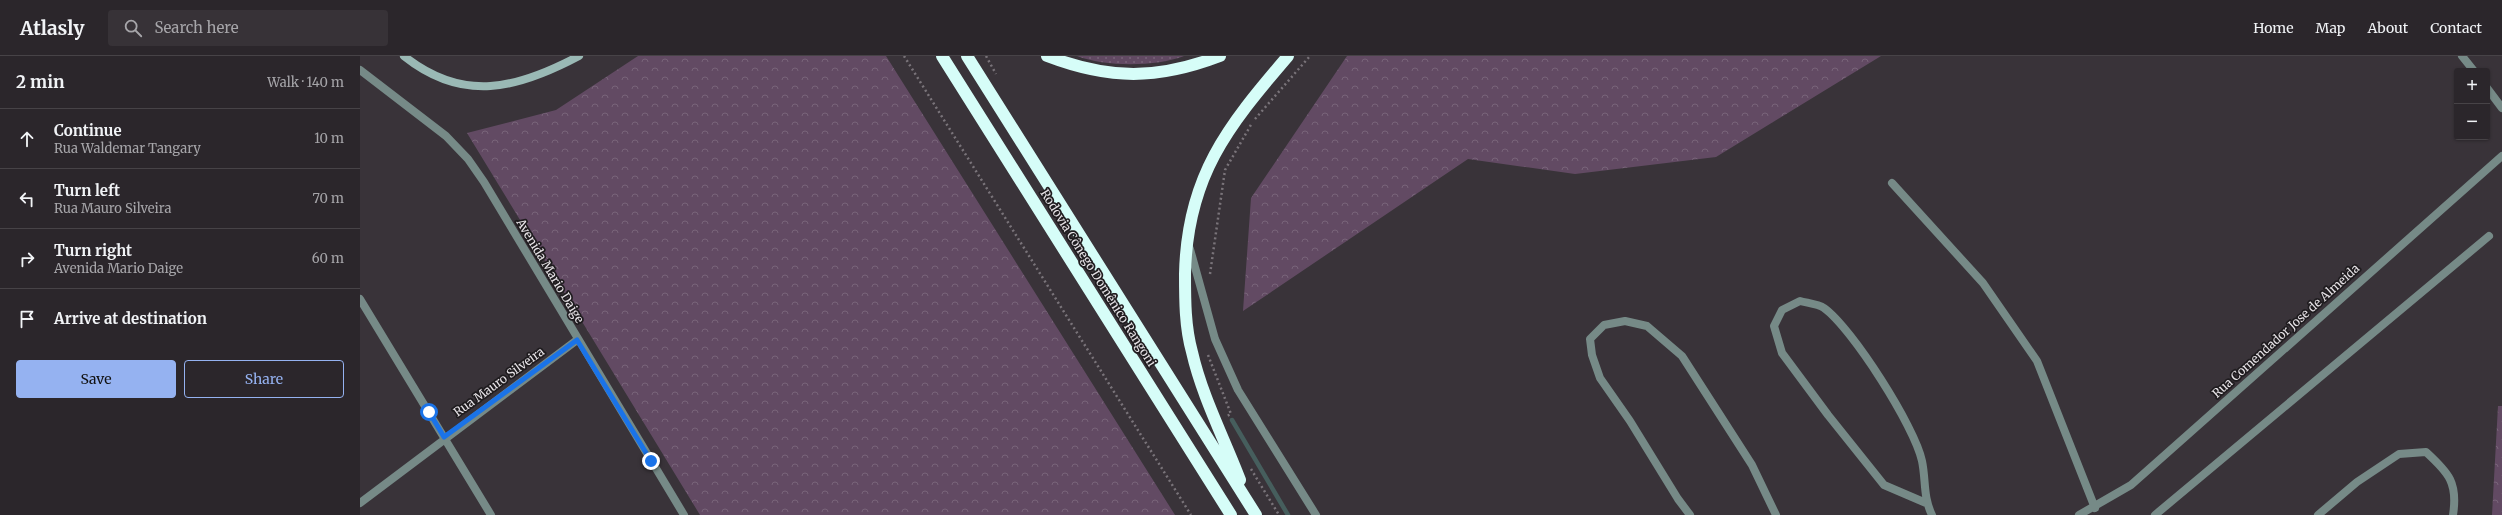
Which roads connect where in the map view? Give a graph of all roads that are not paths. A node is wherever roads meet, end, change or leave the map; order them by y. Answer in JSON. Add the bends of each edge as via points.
{"nodes":[{"id":1,"x":404,"y":56,"type":"edge"},
{"id":2,"x":579,"y":56,"type":"edge"},
{"id":3,"x":942,"y":56,"type":"edge"},
{"id":4,"x":967,"y":56,"type":"edge"},
{"id":5,"x":1047,"y":56,"type":"edge"},
{"id":6,"x":1220,"y":56,"type":"edge"},
{"id":7,"x":1288,"y":56,"type":"edge"},
{"id":8,"x":2462,"y":56,"type":"edge"},
{"id":9,"x":2472,"y":68,"type":"edge"},
{"id":10,"x":360,"y":70,"type":"edge"},
{"id":11,"x":2490,"y":92,"type":"edge"},
{"id":12,"x":2502,"y":108,"type":"edge"},
{"id":13,"x":2502,"y":156,"type":"edge"},
{"id":14,"x":1892,"y":184,"type":"dead end"},
{"id":15,"x":2489,"y":236,"type":"dead end"},
{"id":16,"x":1186,"y":237,"type":"junction"},
{"id":17,"x":360,"y":299,"type":"edge"},
{"id":18,"x":577,"y":340,"type":"junction"},
{"id":19,"x":444,"y":437,"type":"junction"},
{"id":20,"x":360,"y":503,"type":"edge"},
{"id":21,"x":1926,"y":503,"type":"junction"},
{"id":22,"x":2095,"y":508,"type":"junction"},
{"id":23,"x":1253,"y":510,"type":"edge"},
{"id":24,"x":491,"y":515,"type":"edge"},
{"id":25,"x":684,"y":515,"type":"edge"},
{"id":26,"x":1231,"y":515,"type":"edge"},
{"id":27,"x":1316,"y":515,"type":"edge"},
{"id":28,"x":1690,"y":515,"type":"edge"},
{"id":29,"x":1776,"y":515,"type":"edge"},
{"id":30,"x":1932,"y":515,"type":"edge"},
{"id":31,"x":2079,"y":515,"type":"edge"},
{"id":32,"x":2155,"y":515,"type":"edge"},
{"id":33,"x":2318,"y":515,"type":"edge"},
{"id":34,"x":2453,"y":515,"type":"edge"}],
"edges":[{"from":1,"to":2,"type":"main road","via":[[418,67],[441,78],[476,88],[532,78]]},
{"from":3,"to":26,"type":"highway","name":"Rodovia Cônego Domênico Rangoni"},
{"from":4,"to":23,"type":"highway","name":"Rodovia Cônego Domênico Rangoni"},
{"from":5,"to":6,"type":"highway","via":[[1077,67],[1113,74],[1186,69]]},
{"from":7,"to":16,"type":"highway","via":[[1247,105],[1217,150],[1198,192]]},
{"from":8,"to":9,"type":"street"},
{"from":10,"to":18,"type":"street","name":"Avenida Mario Daige","via":[[446,136],[468,159]]},
{"from":11,"to":12,"type":"street"},
{"from":13,"to":22,"type":"street","name":"Rua Comendador Jose de Almeida","via":[[2131,485]]},
{"from":14,"to":22,"type":"street","via":[[1983,283],[2037,360]]},
{"from":15,"to":32,"type":"street"},
{"from":16,"to":23,"type":"highway","via":[[1185,311],[1192,353],[1202,387]]},
{"from":16,"to":27,"type":"street","via":[[1215,339],[1250,411]]},
{"from":17,"to":19,"type":"street"},
{"from":18,"to":19,"type":"street","name":"Rua Mauro Silveira"},
{"from":18,"to":25,"type":"street","name":"Avenida Mario Daige"},
{"from":19,"to":20,"type":"street","name":"Rua Mauro Silveira"},
{"from":19,"to":24,"type":"street"},
{"from":21,"to":21,"type":"street","via":[[1884,484],[1828,415],[1782,353],[1774,326],[1782,310],[1800,301],[1823,308],[1853,338],[1902,413],[1922,461]]},
{"from":21,"to":30,"type":"street"},
{"from":22,"to":31,"type":"street","name":"Rua Comendador Jose de Almeida"},
{"from":28,"to":29,"type":"street","via":[[1600,378],[1592,355],[1590,339],[1604,325],[1625,321],[1647,326],[1682,356],[1752,465]]},
{"from":33,"to":34,"type":"street","via":[[2357,482],[2399,454],[2426,452],[2446,470],[2456,496]]}]}
